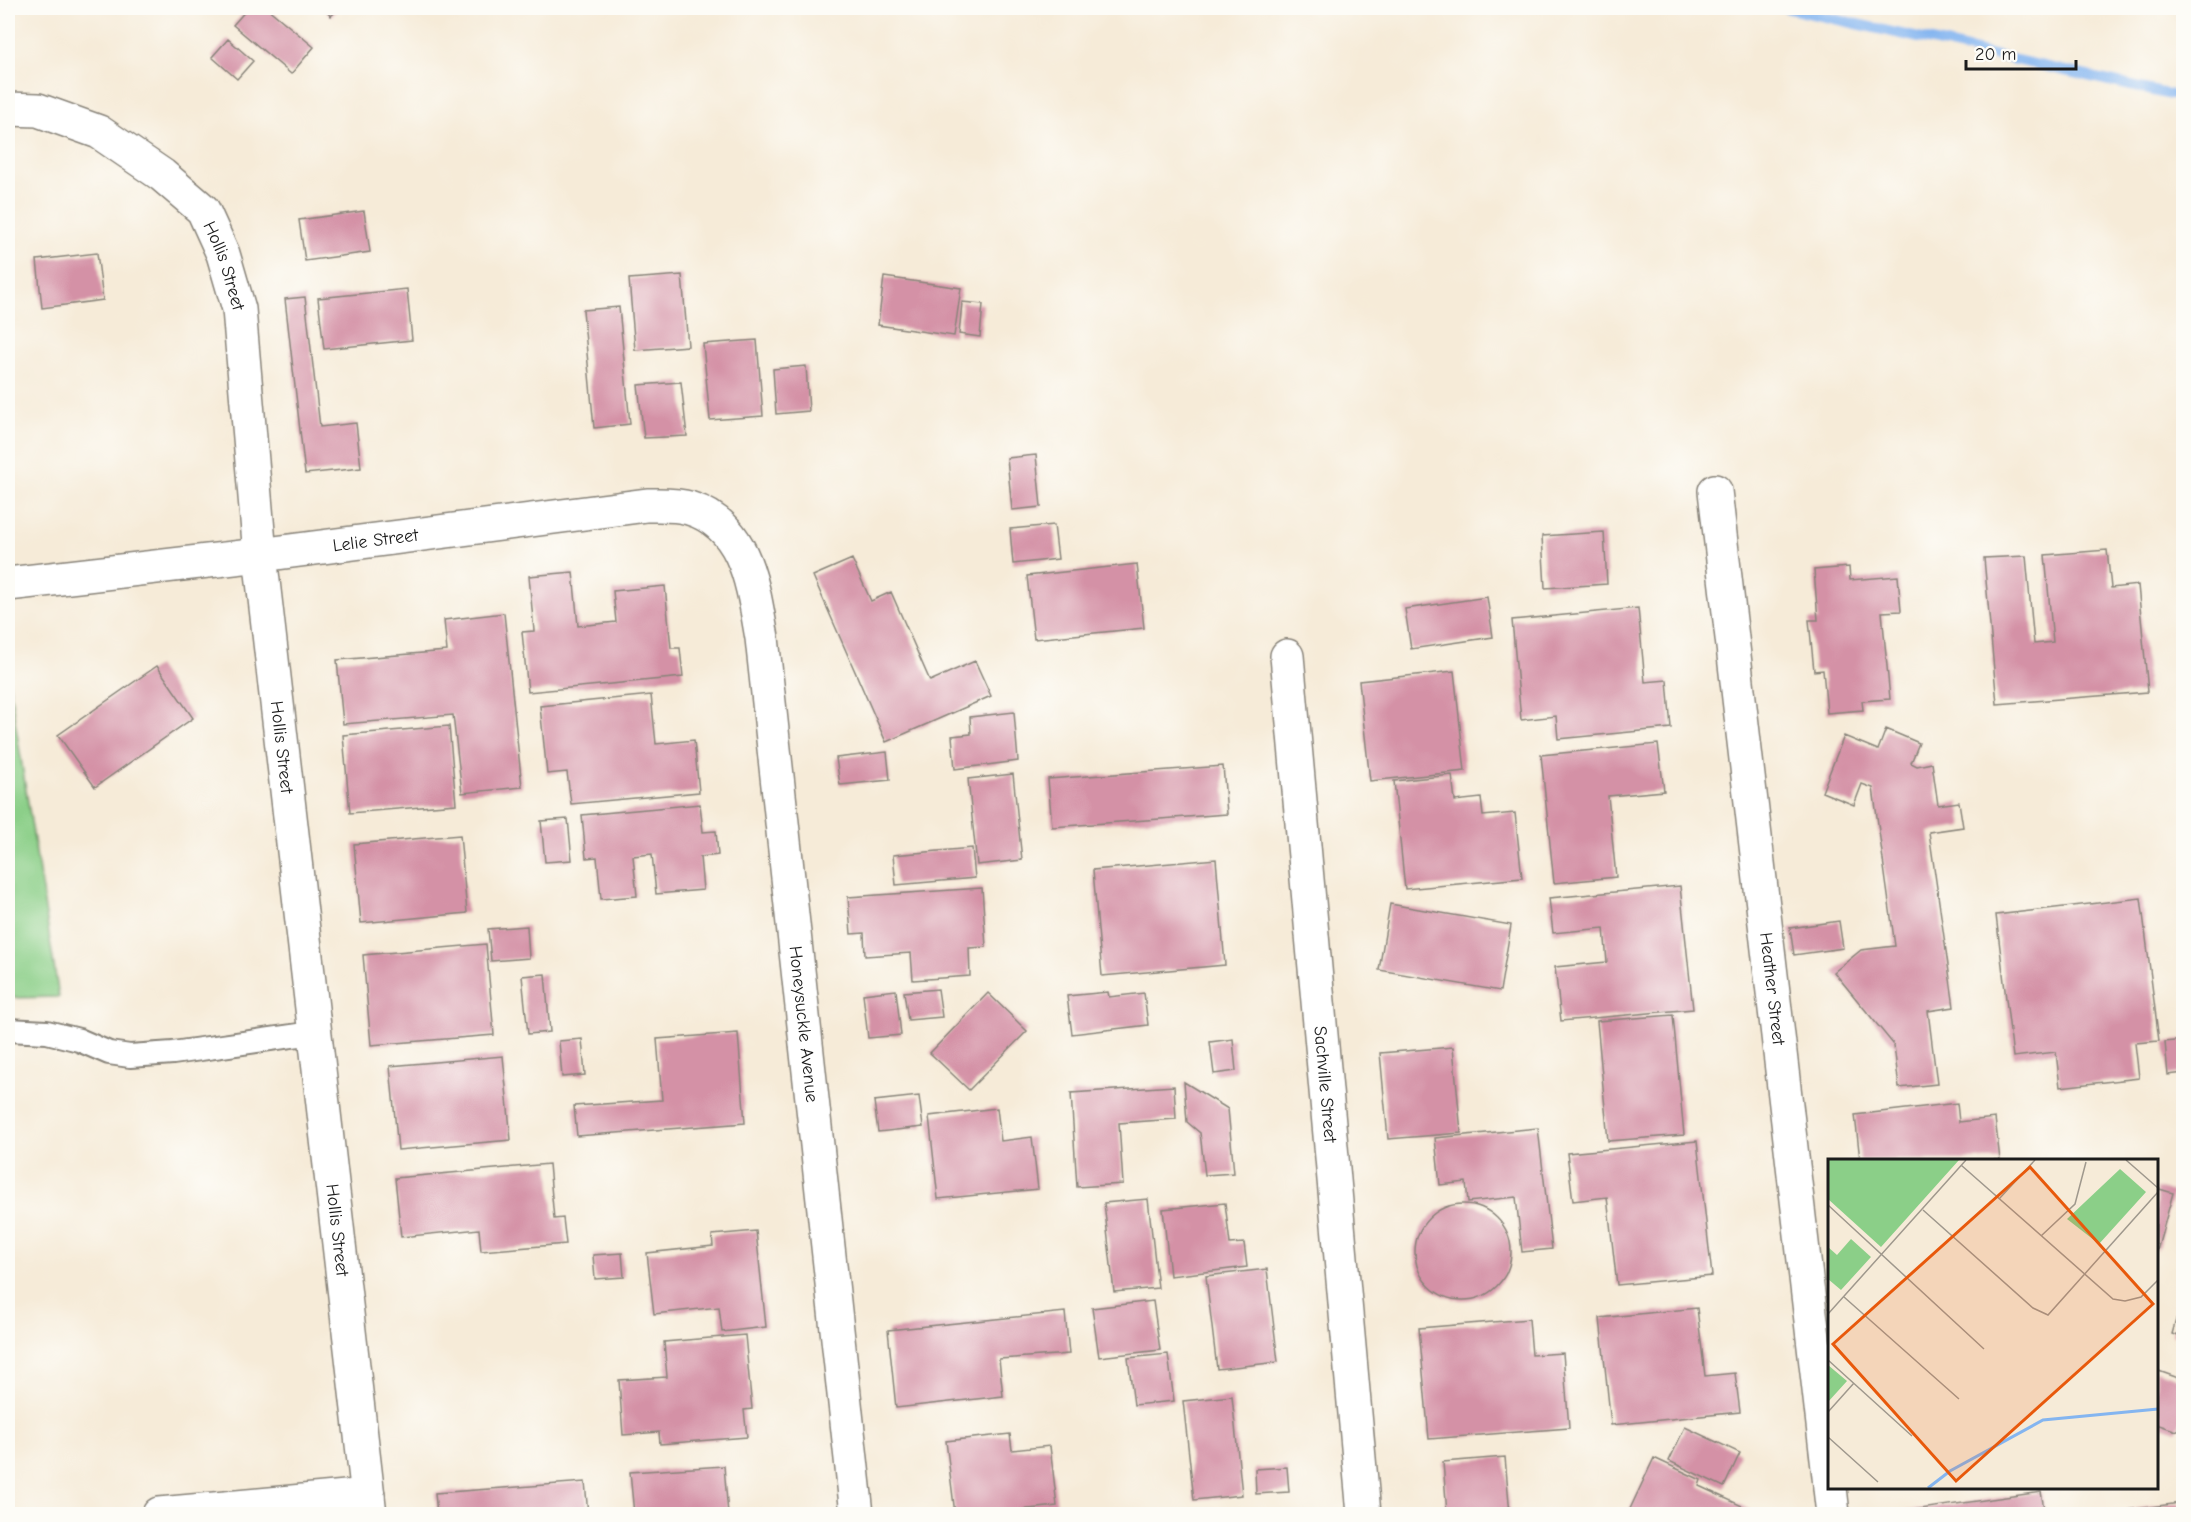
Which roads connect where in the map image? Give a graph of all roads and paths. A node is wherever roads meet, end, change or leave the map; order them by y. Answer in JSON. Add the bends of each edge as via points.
{"nodes":[{"id":1,"x":8,"y":109,"type":"edge"},
{"id":2,"x":1715,"y":491,"type":"dead end"},
{"id":3,"x":734,"y":537,"type":"joint"},
{"id":4,"x":260,"y":555,"type":"junction"},
{"id":5,"x":8,"y":584,"type":"edge"},
{"id":6,"x":1287,"y":656,"type":"dead end"},
{"id":7,"x":8,"y":1030,"type":"edge"},
{"id":8,"x":313,"y":1034,"type":"junction"},
{"id":9,"x":1828,"y":1469,"type":"edge"},
{"id":10,"x":1830,"y":1489,"type":"edge"},
{"id":11,"x":369,"y":1505,"type":"edge"},
{"id":12,"x":159,"y":1515,"type":"edge"},
{"id":13,"x":857,"y":1515,"type":"edge"},
{"id":14,"x":1364,"y":1515,"type":"edge"},
{"id":15,"x":1833,"y":1515,"type":"edge"}],
"edges":[{"from":1,"to":4,"type":"street","name":"Hollis Street","via":[[38,110],[99,132],[162,175],[203,210],[223,254],[239,309]]},
{"from":2,"to":9,"type":"street","name":"Heather Street"},
{"from":3,"to":4,"type":"street","name":"Lelie Street","via":[[710,516],[687,507],[647,505]]},
{"from":3,"to":13,"type":"street","name":"Honeysuckle Avenue","via":[[748,573],[762,638]]},
{"from":4,"to":5,"type":"street","name":"Lelie Street"},
{"from":4,"to":8,"type":"street","name":"Hollis Street"},
{"from":6,"to":14,"type":"street","name":"Sachville Street"},
{"from":7,"to":8,"type":"lane","via":[[47,1032],[130,1056]]},
{"from":8,"to":11,"type":"street","name":"Hollis Street"},
{"from":10,"to":15,"type":"street","name":"Heather Street"},
{"from":11,"to":12,"type":"street"}]}
